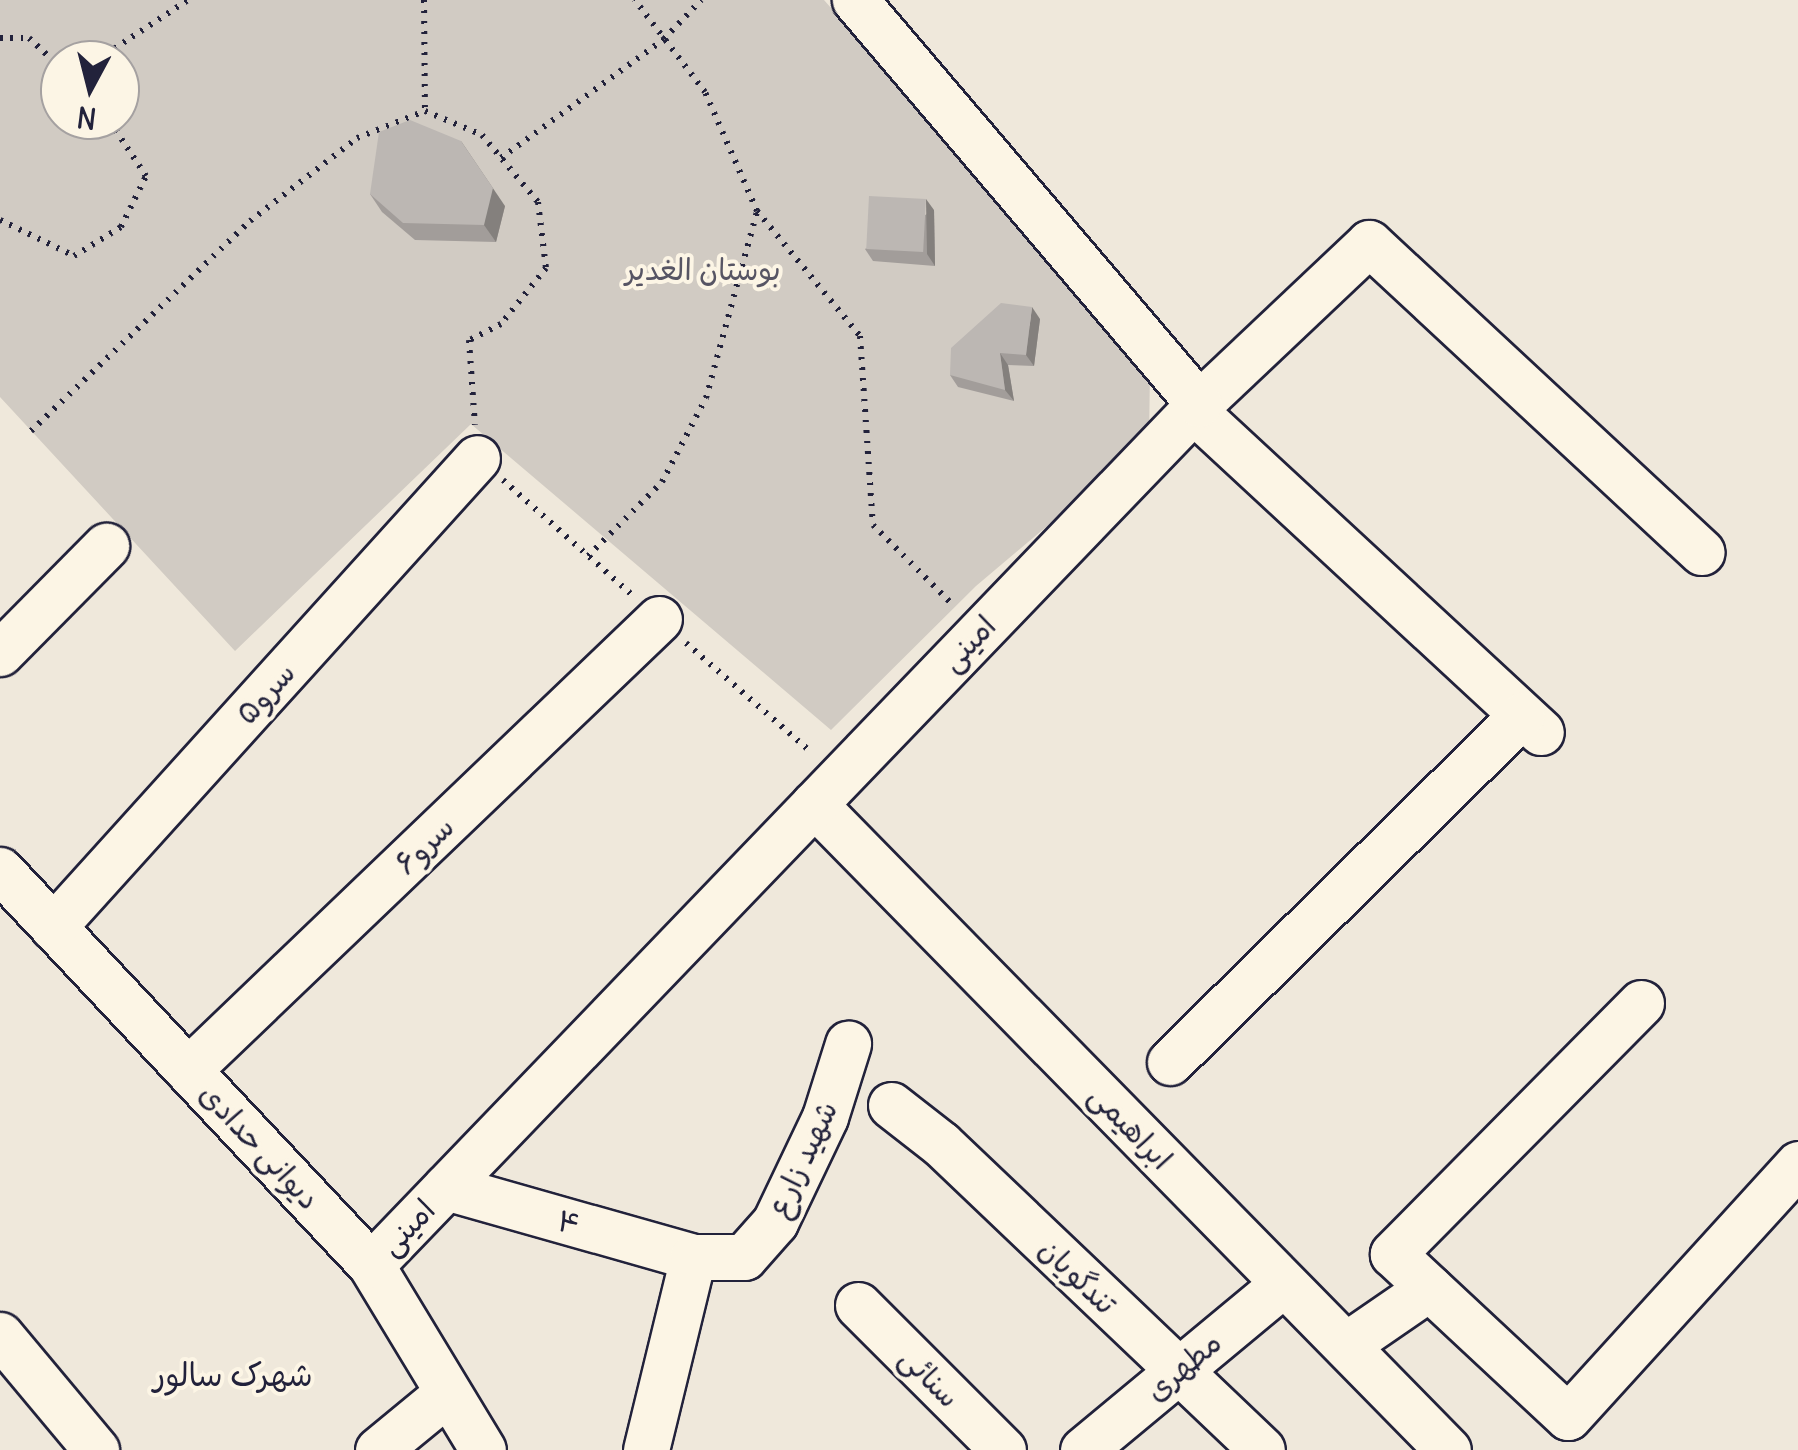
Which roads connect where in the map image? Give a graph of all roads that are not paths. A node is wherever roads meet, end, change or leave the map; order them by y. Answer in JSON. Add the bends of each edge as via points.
{"nodes":[{"id":1,"x":855,"y":0,"type":"edge"},
{"id":2,"x":1196,"y":407,"type":"junction"},
{"id":3,"x":477,"y":458,"type":"road end"},
{"id":4,"x":106,"y":546,"type":"dead end"},
{"id":5,"x":1700,"y":552,"type":"dead end"},
{"id":6,"x":659,"y":619,"type":"dead end"},
{"id":7,"x":0,"y":653,"type":"edge"},
{"id":8,"x":814,"y":804,"type":"junction"},
{"id":9,"x":0,"y":870,"type":"edge"},
{"id":10,"x":53,"y":927,"type":"junction"},
{"id":11,"x":1640,"y":1003,"type":"dead end"},
{"id":12,"x":848,"y":1044,"type":"dead end"},
{"id":13,"x":1170,"y":1062,"type":"dead end"},
{"id":14,"x":188,"y":1070,"type":"junction"},
{"id":15,"x":891,"y":1104,"type":"dead end"},
{"id":16,"x":1798,"y":1164,"type":"edge"},
{"id":17,"x":446,"y":1187,"type":"junction"},
{"id":18,"x":693,"y":1257,"type":"junction"},
{"id":19,"x":371,"y":1265,"type":"junction"},
{"id":20,"x":1284,"y":1283,"type":"junction"},
{"id":21,"x":1429,"y":1288,"type":"junction"},
{"id":22,"x":858,"y":1305,"type":"dead end"},
{"id":23,"x":0,"y":1335,"type":"edge"},
{"id":24,"x":1346,"y":1345,"type":"junction"},
{"id":25,"x":1177,"y":1372,"type":"junction"},
{"id":26,"x":446,"y":1394,"type":"junction"},
{"id":27,"x":96,"y":1450,"type":"edge"},
{"id":28,"x":378,"y":1450,"type":"edge"},
{"id":29,"x":483,"y":1450,"type":"edge"},
{"id":30,"x":646,"y":1450,"type":"edge"},
{"id":31,"x":1003,"y":1450,"type":"edge"},
{"id":32,"x":1082,"y":1450,"type":"edge"},
{"id":33,"x":1262,"y":1450,"type":"edge"},
{"id":34,"x":1448,"y":1450,"type":"edge"}],
"edges":[{"from":1,"to":2,"type":"street"},
{"from":2,"to":5,"type":"street","name":"امینی","via":[[1369,243]]},
{"from":2,"to":8,"type":"street","name":"امینی"},
{"from":2,"to":13,"type":"street","via":[[1531,724]]},
{"from":3,"to":10,"type":"street","name":"سرو۵"},
{"from":4,"to":7,"type":"street"},
{"from":6,"to":14,"type":"street","name":"سرو۶"},
{"from":8,"to":17,"type":"street","name":"امینی"},
{"from":8,"to":20,"type":"street","name":"ابراهیمی"},
{"from":9,"to":10,"type":"street","name":"دیوانی حدادی"},
{"from":10,"to":14,"type":"street","name":"دیوانی حدادی"},
{"from":11,"to":21,"type":"street","via":[[1394,1254]]},
{"from":12,"to":18,"type":"street","name":"شهید زارع","via":[[825,1117],[776,1222],[744,1257]]},
{"from":14,"to":19,"type":"street","name":"دیوانی حدادی"},
{"from":15,"to":25,"type":"street","name":"تندگویان","via":[[941,1144]]},
{"from":16,"to":21,"type":"street","via":[[1568,1417]]},
{"from":17,"to":18,"type":"street","name":"۴"},
{"from":17,"to":19,"type":"street","name":"امینی"},
{"from":18,"to":30,"type":"street"},
{"from":19,"to":26,"type":"street","name":"دیوانی حدادی"},
{"from":20,"to":24,"type":"street","name":"ابراهیمی"},
{"from":20,"to":25,"type":"street","name":"مطهری"},
{"from":21,"to":24,"type":"street"},
{"from":22,"to":31,"type":"street","name":"سنائی"},
{"from":23,"to":27,"type":"street"},
{"from":24,"to":34,"type":"street","name":"ابراهیمی"},
{"from":25,"to":32,"type":"street","name":"مطهری"},
{"from":25,"to":33,"type":"street","name":"تندگویان"},
{"from":26,"to":28,"type":"street"},
{"from":26,"to":29,"type":"street","name":"دیوانی حدادی"}]}
